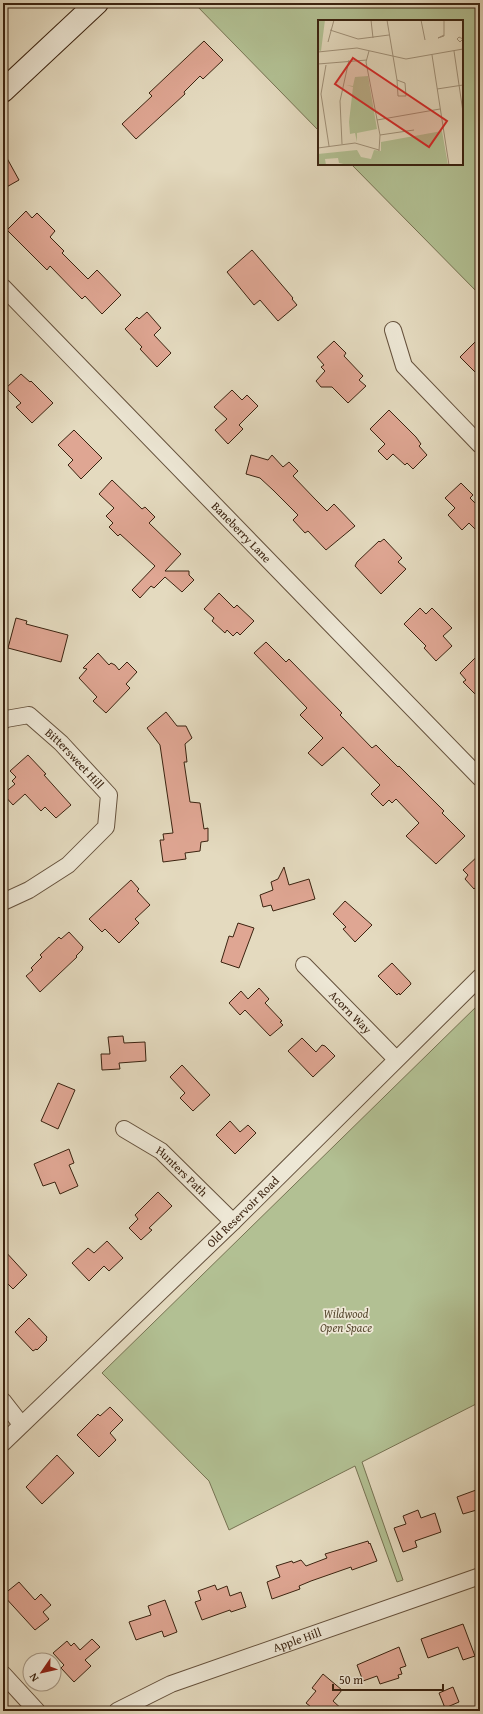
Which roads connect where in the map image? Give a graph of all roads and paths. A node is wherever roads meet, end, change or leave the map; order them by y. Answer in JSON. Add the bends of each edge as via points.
{"nodes":[{"id":1,"x":97,"y":3,"type":"edge"},
{"id":2,"x":3,"y":91,"type":"edge"},
{"id":3,"x":3,"y":287,"type":"edge"},
{"id":4,"x":393,"y":330,"type":"dead end"},
{"id":5,"x":480,"y":445,"type":"edge"},
{"id":6,"x":3,"y":721,"type":"edge"},
{"id":7,"x":480,"y":778,"type":"edge"},
{"id":8,"x":3,"y":902,"type":"edge"},
{"id":9,"x":304,"y":965,"type":"dead end"},
{"id":10,"x":480,"y":977,"type":"edge"},
{"id":11,"x":396,"y":1059,"type":"junction"},
{"id":12,"x":124,"y":1129,"type":"dead end"},
{"id":13,"x":233,"y":1222,"type":"junction"},
{"id":14,"x":3,"y":1401,"type":"edge"},
{"id":15,"x":21,"y":1424,"type":"junction"},
{"id":16,"x":3,"y":1443,"type":"edge"},
{"id":17,"x":480,"y":1576,"type":"edge"},
{"id":18,"x":3,"y":1674,"type":"edge"},
{"id":19,"x":36,"y":1711,"type":"edge"},
{"id":20,"x":117,"y":1711,"type":"edge"}],
"edges":[{"from":1,"to":2,"type":"main road"},
{"from":3,"to":7,"type":"street","name":"Baneberry Lane"},
{"from":4,"to":5,"type":"street","via":[[404,366]]},
{"from":6,"to":8,"type":"street","name":"Bittersweet Hill","via":[[29,715],[61,743],[109,795],[106,827],[68,865],[29,890]]},
{"from":9,"to":11,"type":"street","name":"Acorn Way"},
{"from":10,"to":11,"type":"street","name":"Old Reservoir Road"},
{"from":11,"to":13,"type":"street","name":"Old Reservoir Road"},
{"from":12,"to":13,"type":"street","name":"Hunters Path","via":[[161,1151]]},
{"from":13,"to":15,"type":"street","name":"Old Reservoir Road"},
{"from":14,"to":15,"type":"street"},
{"from":15,"to":16,"type":"street","name":"Old Reservoir Road"},
{"from":17,"to":20,"type":"street","name":"Apple Hill","via":[[170,1684]]},
{"from":18,"to":19,"type":"street"}]}
